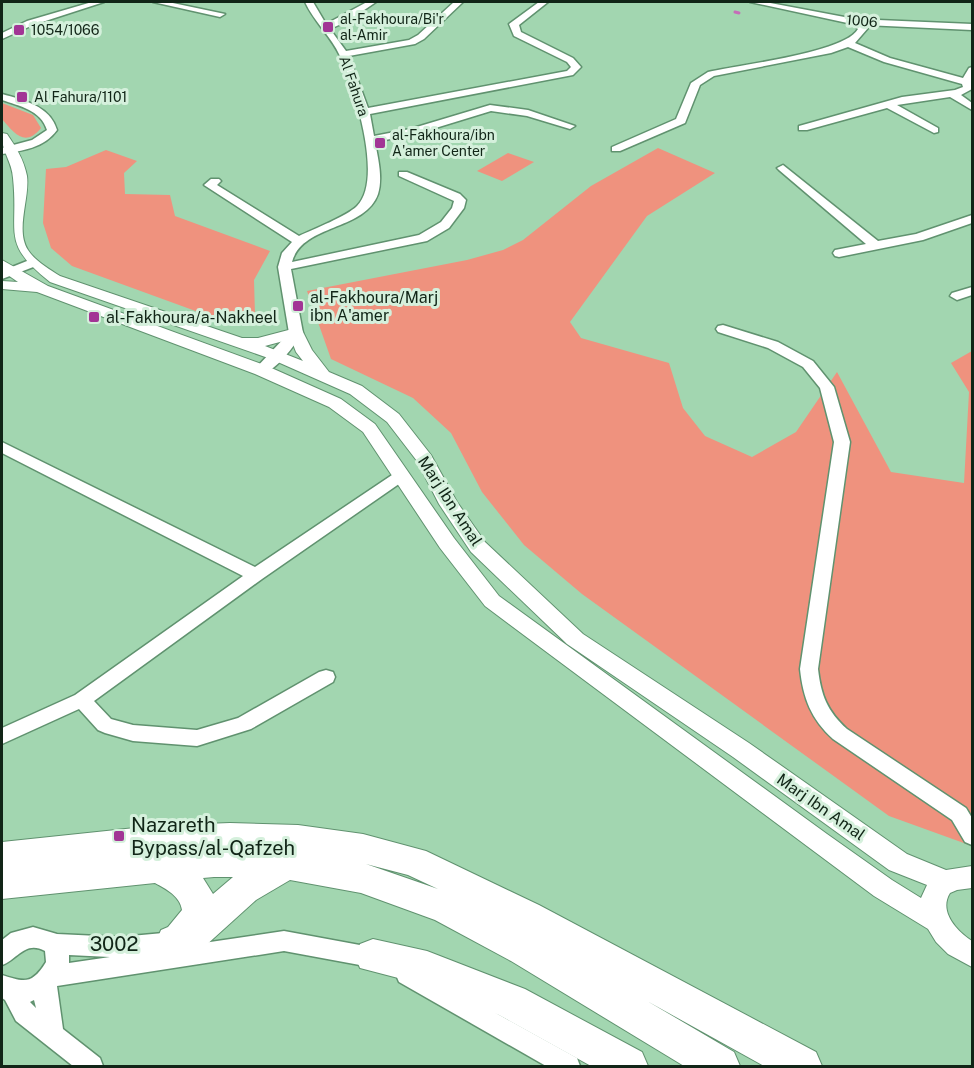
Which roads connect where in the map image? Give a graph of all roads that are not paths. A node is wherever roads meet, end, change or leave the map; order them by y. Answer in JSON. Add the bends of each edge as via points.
{"nodes":[{"id":1,"x":63,"y":2,"type":"edge"},
{"id":2,"x":100,"y":2,"type":"edge"},
{"id":3,"x":157,"y":2,"type":"edge"},
{"id":4,"x":309,"y":2,"type":"edge"},
{"id":5,"x":372,"y":2,"type":"edge"},
{"id":6,"x":459,"y":2,"type":"edge"},
{"id":7,"x":544,"y":2,"type":"edge"},
{"id":8,"x":757,"y":2,"type":"edge"},
{"id":9,"x":78,"y":8,"type":"junction"},
{"id":10,"x":220,"y":14,"type":"dead end"},
{"id":11,"x":855,"y":22,"type":"junction"},
{"id":12,"x":972,"y":27,"type":"edge"},
{"id":13,"x":324,"y":28,"type":"junction"},
{"id":14,"x":2,"y":36,"type":"edge"},
{"id":15,"x":849,"y":44,"type":"junction"},
{"id":16,"x":344,"y":54,"type":"junction"},
{"id":17,"x":972,"y":70,"type":"edge"},
{"id":18,"x":969,"y":83,"type":"edge"},
{"id":19,"x":951,"y":94,"type":"junction"},
{"id":20,"x":2,"y":97,"type":"edge"},
{"id":21,"x":888,"y":104,"type":"junction"},
{"id":22,"x":972,"y":107,"type":"edge"},
{"id":23,"x":364,"y":112,"type":"junction"},
{"id":24,"x":570,"y":126,"type":"dead end"},
{"id":25,"x":803,"y":128,"type":"dead end"},
{"id":26,"x":934,"y":130,"type":"dead end"},
{"id":27,"x":370,"y":140,"type":"junction"},
{"id":28,"x":5,"y":146,"type":"edge"},
{"id":29,"x":616,"y":149,"type":"dead end"},
{"id":30,"x":783,"y":168,"type":"dead end"},
{"id":31,"x":403,"y":174,"type":"dead end"},
{"id":32,"x":215,"y":181,"type":"dead end"},
{"id":33,"x":972,"y":219,"type":"edge"},
{"id":34,"x":299,"y":241,"type":"junction"},
{"id":35,"x":876,"y":246,"type":"junction"},
{"id":36,"x":839,"y":253,"type":"dead end"},
{"id":37,"x":32,"y":264,"type":"junction"},
{"id":38,"x":284,"y":267,"type":"junction"},
{"id":39,"x":4,"y":274,"type":"edge"},
{"id":40,"x":972,"y":291,"type":"edge"},
{"id":41,"x":957,"y":296,"type":"dead end"},
{"id":42,"x":723,"y":330,"type":"dead end"},
{"id":43,"x":296,"y":333,"type":"junction"},
{"id":44,"x":235,"y":341,"type":"junction"},
{"id":45,"x":277,"y":356,"type":"junction"},
{"id":46,"x":261,"y":370,"type":"junction"},
{"id":47,"x":325,"y":376,"type":"junction"},
{"id":48,"x":2,"y":447,"type":"edge"},
{"id":49,"x":401,"y":477,"type":"junction"},
{"id":50,"x":256,"y":575,"type":"junction"},
{"id":51,"x":326,"y":677,"type":"dead end"},
{"id":52,"x":82,"y":700,"type":"junction"},
{"id":53,"x":2,"y":735,"type":"edge"},
{"id":54,"x":972,"y":836,"type":"edge"},
{"id":55,"x":363,"y":849,"type":"junction"},
{"id":56,"x":2,"y":856,"type":"edge"},
{"id":57,"x":286,"y":864,"type":"junction"},
{"id":58,"x":157,"y":867,"type":"junction"},
{"id":59,"x":960,"y":880,"type":"edge"},
{"id":60,"x":2,"y":885,"type":"edge"},
{"id":61,"x":936,"y":921,"type":"junction"},
{"id":62,"x":174,"y":942,"type":"junction"},
{"id":63,"x":54,"y":944,"type":"junction"},
{"id":64,"x":5,"y":949,"type":"edge"},
{"id":65,"x":972,"y":955,"type":"edge"},
{"id":66,"x":373,"y":956,"type":"junction"},
{"id":67,"x":47,"y":980,"type":"junction"},
{"id":68,"x":8,"y":989,"type":"edge"},
{"id":69,"x":53,"y":1038,"type":"junction"},
{"id":70,"x":91,"y":1066,"type":"edge"},
{"id":71,"x":567,"y":1066,"type":"edge"},
{"id":72,"x":628,"y":1066,"type":"edge"},
{"id":73,"x":720,"y":1066,"type":"edge"},
{"id":74,"x":802,"y":1066,"type":"edge"}],
"edges":[{"from":1,"to":9,"type":"street"},
{"from":2,"to":9,"type":"street"},
{"from":3,"to":10,"type":"street"},
{"from":4,"to":13,"type":"street","name":"Al Fahura"},
{"from":5,"to":13,"type":"street"},
{"from":6,"to":16,"type":"street","via":[[412,42]]},
{"from":7,"to":23,"type":"street","via":[[514,24],[517,34],[570,60],[576,67],[570,73]]},
{"from":8,"to":11,"type":"street","name":"1006"},
{"from":9,"to":14,"type":"street"},
{"from":11,"to":12,"type":"street","name":"1006"},
{"from":11,"to":15,"type":"street","via":[[863,28],[861,35]]},
{"from":13,"to":16,"type":"street","name":"Al Fahura"},
{"from":15,"to":18,"type":"street","via":[[887,60]]},
{"from":15,"to":29,"type":"street","via":[[711,74],[696,83],[681,121]]},
{"from":16,"to":23,"type":"street","name":"Al Fahura"},
{"from":17,"to":18,"type":"street"},
{"from":18,"to":19,"type":"street","via":[[968,88]]},
{"from":19,"to":21,"type":"street"},
{"from":19,"to":22,"type":"street"},
{"from":20,"to":28,"type":"street","via":[[41,112],[52,130],[35,143]]},
{"from":21,"to":25,"type":"street"},
{"from":21,"to":26,"type":"street"},
{"from":23,"to":27,"type":"street","name":"Al Fahura"},
{"from":24,"to":27,"type":"street","via":[[528,113],[490,108],[412,132]]},
{"from":27,"to":34,"type":"street","name":"Al Fahura","via":[[374,166],[372,194],[360,210]]},
{"from":28,"to":37,"type":"street","name":"Marj Ibn Amal","via":[[20,167],[16,227],[19,248]]},
{"from":30,"to":35,"type":"street"},
{"from":31,"to":38,"type":"street","via":[[460,200],[446,225],[423,238]]},
{"from":32,"to":34,"type":"street","via":[[210,185]]},
{"from":33,"to":35,"type":"street"},
{"from":34,"to":38,"type":"street","via":[[288,253]]},
{"from":35,"to":36,"type":"street"},
{"from":37,"to":39,"type":"street"},
{"from":37,"to":44,"type":"street","name":"Marj Ibn Amal","via":[[55,279]]},
{"from":38,"to":43,"type":"street"},
{"from":39,"to":46,"type":"street","name":"Marj Ibn Amal"},
{"from":40,"to":41,"type":"street"},
{"from":42,"to":54,"type":"street","via":[[774,345],[808,364],[827,387],[842,442],[809,669],[812,697],[824,720],[840,734],[959,814]]},
{"from":43,"to":44,"type":"street","via":[[258,343]]},
{"from":43,"to":45,"type":"street"},
{"from":43,"to":47,"type":"street","via":[[304,352]]},
{"from":44,"to":45,"type":"street","name":"Marj Ibn Amal"},
{"from":45,"to":46,"type":"street"},
{"from":45,"to":47,"type":"street","name":"Marj Ibn Amal"},
{"from":46,"to":49,"type":"street","name":"Marj Ibn Amal","via":[[335,403],[369,428]]},
{"from":47,"to":59,"type":"street","name":"Marj Ibn Amal","via":[[356,390],[393,418],[424,459],[448,504],[478,547],[575,639],[898,862]]},
{"from":48,"to":50,"type":"street"},
{"from":49,"to":50,"type":"street"},
{"from":49,"to":61,"type":"street","name":"Marj Ibn Amal","via":[[492,601],[883,888]]},
{"from":50,"to":52,"type":"street"},
{"from":51,"to":52,"type":"street","via":[[244,724],[198,738],[105,725]]},
{"from":52,"to":53,"type":"street"},
{"from":55,"to":56,"type":"highway","via":[[298,839],[230,837],[154,840]]},
{"from":55,"to":57,"type":"highway","via":[[308,855]]},
{"from":55,"to":74,"type":"highway","via":[[414,862],[463,884]]},
{"from":57,"to":58,"type":"highway","via":[[214,862]]},
{"from":57,"to":62,"type":"highway","via":[[244,889],[191,935]]},
{"from":57,"to":73,"type":"highway","via":[[360,878],[447,908],[524,949]]},
{"from":58,"to":60,"type":"highway"},
{"from":58,"to":62,"type":"highway","via":[[185,882],[201,904],[200,915]]},
{"from":59,"to":61,"type":"street","name":"Marj Ibn Amal","via":[[939,889],[933,901]]},
{"from":61,"to":65,"type":"street","name":"Marj Ibn Amal","via":[[949,940]]},
{"from":62,"to":63,"type":"street","name":"3002","via":[[120,947]]},
{"from":63,"to":64,"type":"street","name":"3002","via":[[39,937],[20,940]]},
{"from":63,"to":67,"type":"street","via":[[58,959]]},
{"from":66,"to":67,"type":"street","via":[[284,941]]},
{"from":66,"to":71,"type":"street"},
{"from":66,"to":72,"type":"highway","via":[[427,968],[512,1002]]},
{"from":67,"to":68,"type":"street","via":[[34,990]]},
{"from":67,"to":69,"type":"street"},
{"from":68,"to":69,"type":"street","via":[[24,1013]]},
{"from":69,"to":70,"type":"street"}]}
